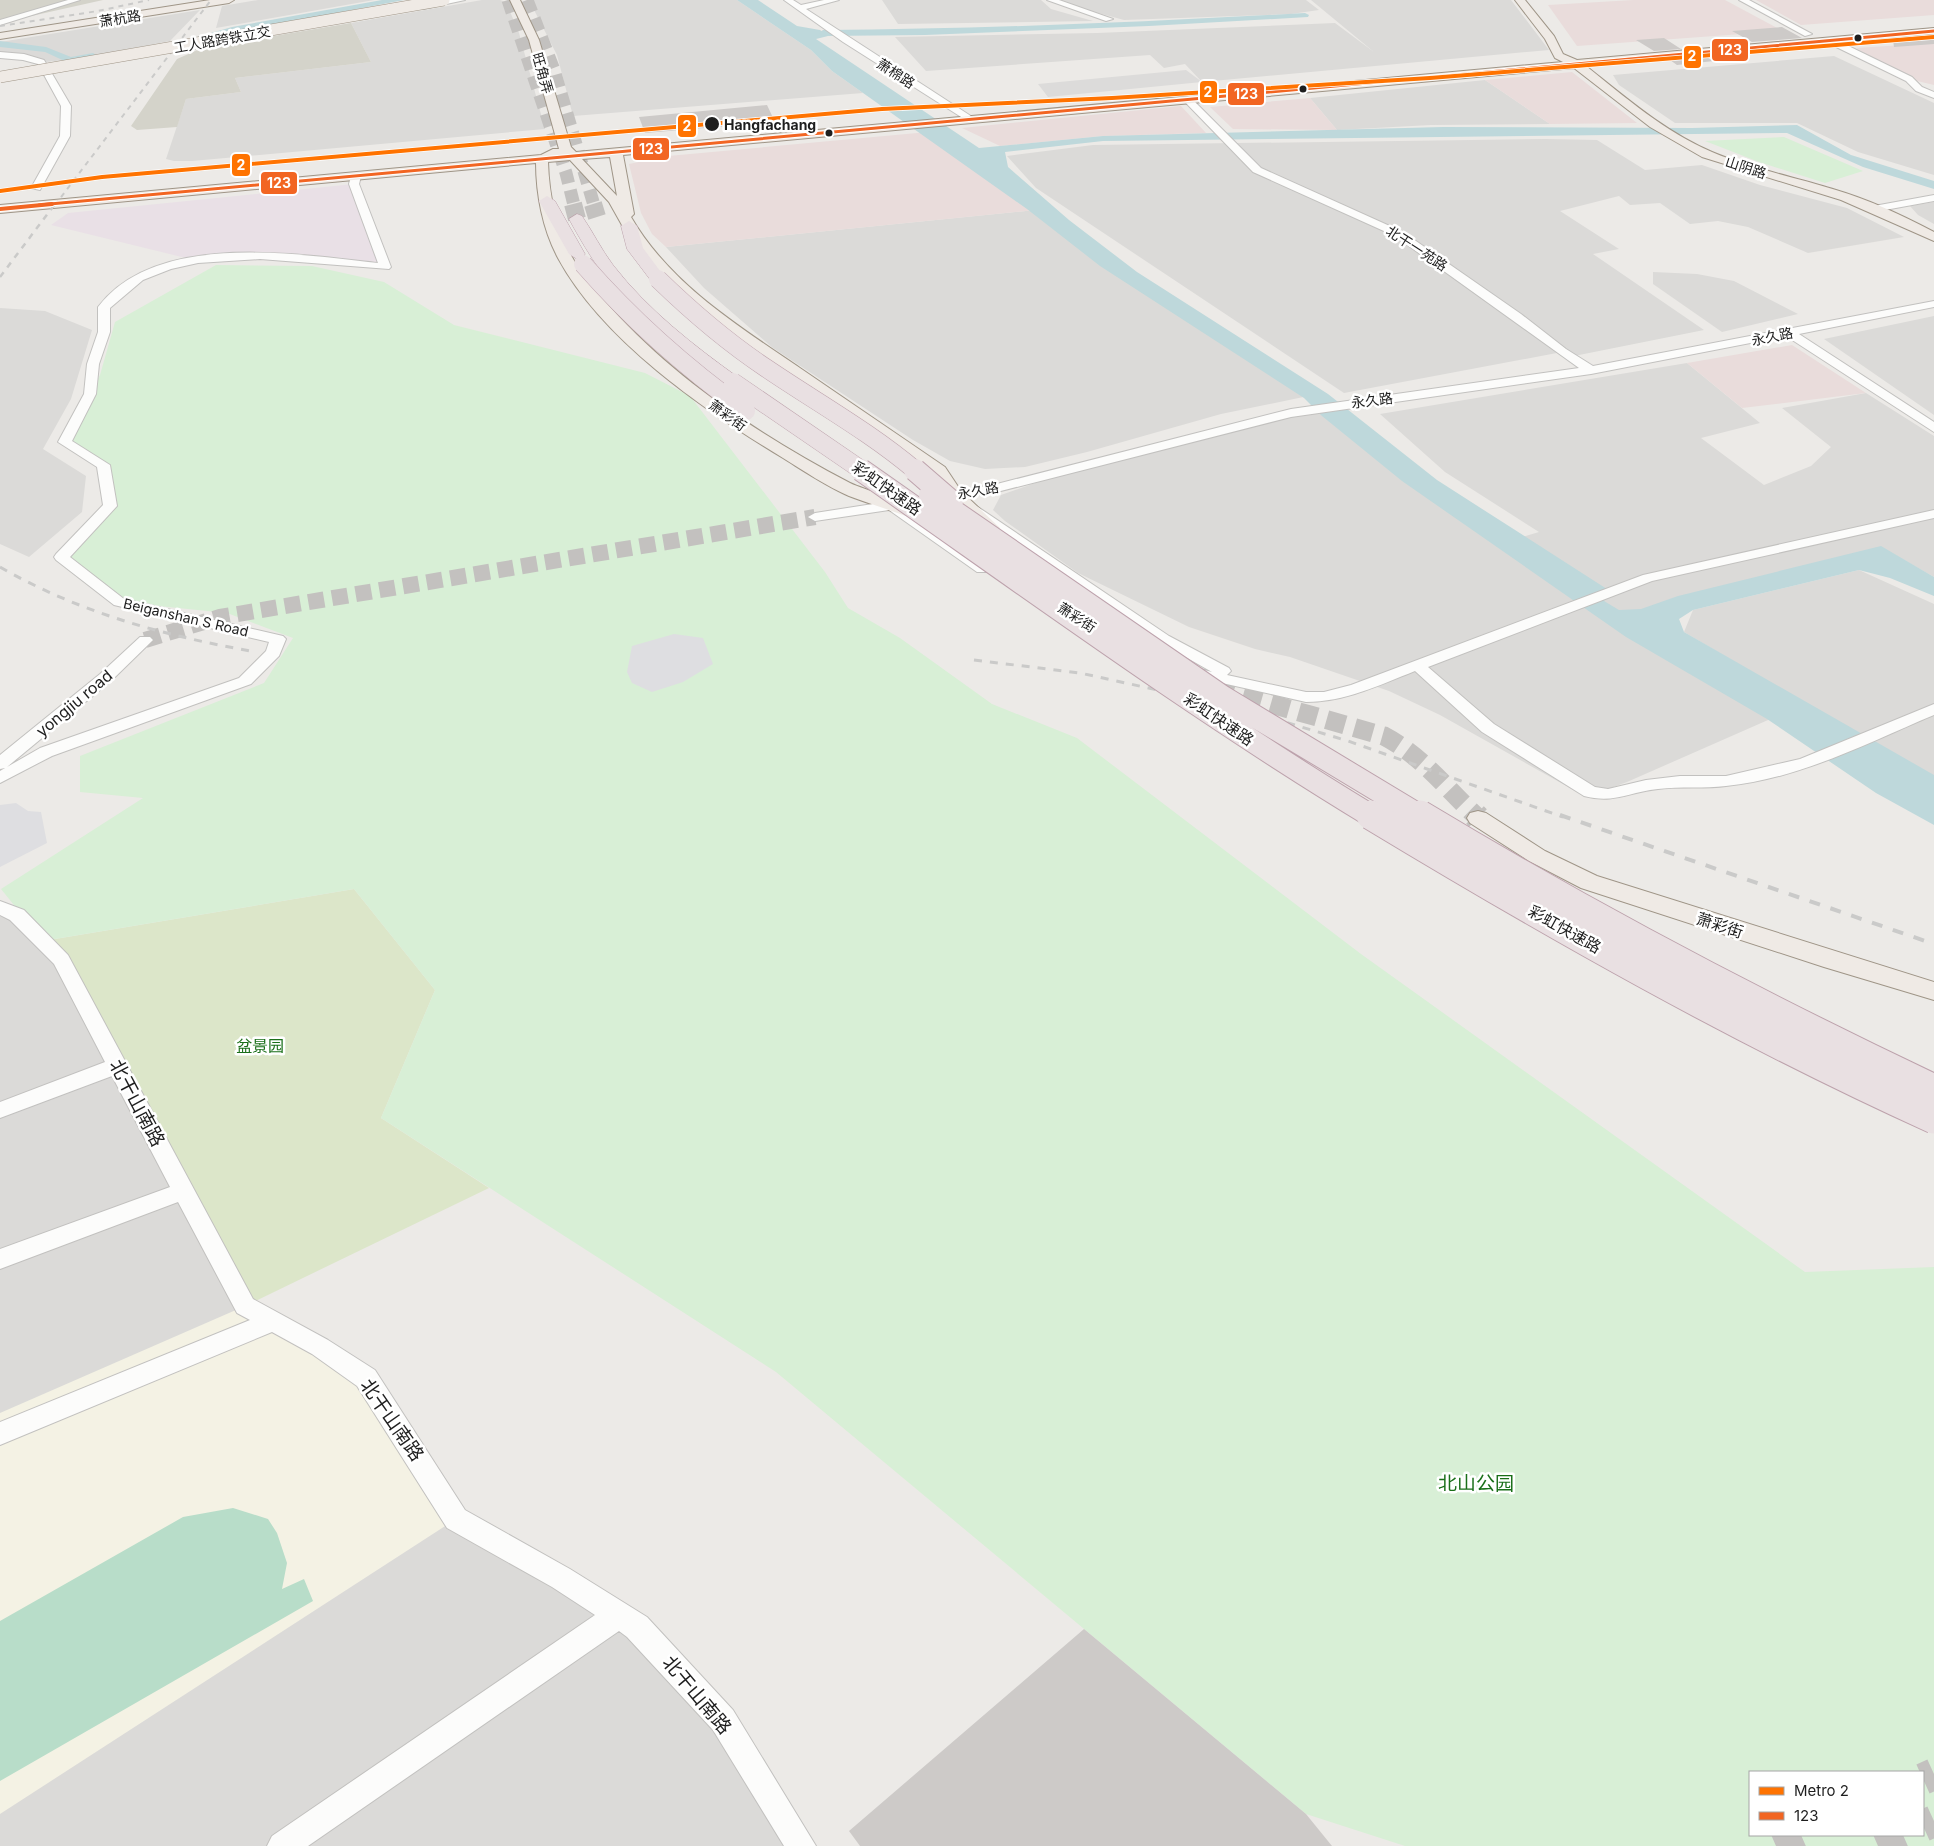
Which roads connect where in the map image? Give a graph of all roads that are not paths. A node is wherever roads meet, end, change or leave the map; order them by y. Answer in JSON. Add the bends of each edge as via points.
{"nodes":[{"id":1,"x":76,"y":0,"type":"edge"},
{"id":2,"x":206,"y":0,"type":"edge"},
{"id":3,"x":229,"y":0,"type":"edge"},
{"id":4,"x":417,"y":0,"type":"edge"},
{"id":5,"x":430,"y":0,"type":"edge"},
{"id":6,"x":444,"y":0,"type":"edge"},
{"id":7,"x":462,"y":0,"type":"edge"},
{"id":8,"x":515,"y":0,"type":"edge"},
{"id":9,"x":788,"y":0,"type":"edge"},
{"id":10,"x":835,"y":0,"type":"edge"},
{"id":11,"x":1051,"y":0,"type":"edge"},
{"id":12,"x":1520,"y":0,"type":"edge"},
{"id":13,"x":1532,"y":0,"type":"edge"},
{"id":14,"x":1743,"y":0,"type":"edge"},
{"id":15,"x":799,"y":8,"type":"junction"},
{"id":16,"x":1109,"y":19,"type":"dead end"},
{"id":17,"x":0,"y":23,"type":"edge"},
{"id":18,"x":1934,"y":23,"type":"edge"},
{"id":19,"x":38,"y":29,"type":"junction"},
{"id":20,"x":0,"y":31,"type":"edge"},
{"id":21,"x":1934,"y":31,"type":"edge"},
{"id":22,"x":1808,"y":34,"type":"junction"},
{"id":23,"x":0,"y":36,"type":"edge"},
{"id":24,"x":846,"y":40,"type":"joint"},
{"id":25,"x":1831,"y":41,"type":"junction"},
{"id":26,"x":0,"y":55,"type":"edge"},
{"id":27,"x":1568,"y":58,"type":"junction"},
{"id":28,"x":82,"y":60,"type":"junction"},
{"id":29,"x":0,"y":67,"type":"edge"},
{"id":30,"x":0,"y":75,"type":"edge"},
{"id":31,"x":1909,"y":79,"type":"junction"},
{"id":32,"x":1934,"y":86,"type":"edge"},
{"id":33,"x":1934,"y":95,"type":"edge"},
{"id":34,"x":1188,"y":100,"type":"junction"},
{"id":35,"x":956,"y":111,"type":"junction"},
{"id":36,"x":972,"y":120,"type":"junction"},
{"id":37,"x":568,"y":152,"type":"junction"},
{"id":38,"x":616,"y":153,"type":"junction"},
{"id":39,"x":542,"y":160,"type":"junction"},
{"id":40,"x":356,"y":176,"type":"junction"},
{"id":41,"x":36,"y":188,"type":"dead end"},
{"id":42,"x":1934,"y":198,"type":"edge"},
{"id":43,"x":0,"y":200,"type":"edge"},
{"id":44,"x":547,"y":201,"type":"junction"},
{"id":45,"x":0,"y":209,"type":"edge"},
{"id":46,"x":1874,"y":209,"type":"junction"},
{"id":47,"x":577,"y":219,"type":"tunnel mouth"},
{"id":48,"x":629,"y":226,"type":"junction"},
{"id":49,"x":1934,"y":237,"type":"edge"},
{"id":50,"x":612,"y":246,"type":"dead end"},
{"id":51,"x":1934,"y":304,"type":"edge"},
{"id":52,"x":1790,"y":333,"type":"junction"},
{"id":53,"x":1591,"y":370,"type":"junction"},
{"id":54,"x":743,"y":380,"type":"junction"},
{"id":55,"x":1291,"y":412,"type":"joint"},
{"id":56,"x":1934,"y":428,"type":"edge"},
{"id":57,"x":955,"y":495,"type":"junction"},
{"id":58,"x":891,"y":505,"type":"junction"},
{"id":59,"x":1934,"y":514,"type":"edge"},
{"id":60,"x":815,"y":517,"type":"tunnel mouth"},
{"id":61,"x":1015,"y":553,"type":"junction"},
{"id":62,"x":992,"y":562,"type":"junction"},
{"id":63,"x":1142,"y":635,"type":"dead end"},
{"id":64,"x":145,"y":640,"type":"tunnel mouth"},
{"id":65,"x":1120,"y":644,"type":"dead end"},
{"id":66,"x":1416,"y":664,"type":"junction"},
{"id":67,"x":1261,"y":687,"type":"junction"},
{"id":68,"x":1934,"y":709,"type":"edge"},
{"id":69,"x":0,"y":764,"type":"edge"},
{"id":70,"x":0,"y":778,"type":"edge"},
{"id":71,"x":1483,"y":817,"type":"tunnel mouth"},
{"id":72,"x":0,"y":907,"type":"edge"},
{"id":73,"x":1934,"y":991,"type":"edge"},
{"id":74,"x":117,"y":1066,"type":"junction"},
{"id":75,"x":1934,"y":1089,"type":"edge"},
{"id":76,"x":0,"y":1110,"type":"edge"},
{"id":77,"x":1934,"y":1119,"type":"edge"},
{"id":78,"x":184,"y":1191,"type":"junction"},
{"id":79,"x":0,"y":1259,"type":"edge"},
{"id":80,"x":273,"y":1321,"type":"junction"},
{"id":81,"x":0,"y":1434,"type":"edge"},
{"id":82,"x":619,"y":1615,"type":"junction"},
{"id":83,"x":282,"y":1846,"type":"edge"},
{"id":84,"x":801,"y":1846,"type":"edge"}],
"edges":[{"from":1,"to":17,"type":"street"},
{"from":2,"to":19,"type":"main road","name":"萧杭路"},
{"from":3,"to":19,"type":"main road","name":"萧杭路"},
{"from":4,"to":7,"type":"street","via":[[305,20],[298,22],[297,26],[312,28]]},
{"from":5,"to":28,"type":"main road","name":"工人路跨铁立交","bridge":true},
{"from":6,"to":30,"type":"main road","name":"工人路跨铁立交","bridge":true,"via":[[84,64]]},
{"from":8,"to":37,"type":"main road","name":"旺角弄","via":[[534,40]]},
{"from":9,"to":15,"type":"street"},
{"from":10,"to":15,"type":"street"},
{"from":11,"to":16,"type":"street"},
{"from":12,"to":27,"type":"main road","name":"山阴路"},
{"from":13,"to":27,"type":"main road","name":"山阴路","via":[[1560,35]]},
{"from":14,"to":22,"type":"street"},
{"from":15,"to":24,"type":"street"},
{"from":18,"to":22,"type":"main road"},
{"from":19,"to":20,"type":"main road"},
{"from":19,"to":23,"type":"main road"},
{"from":21,"to":25,"type":"main road"},
{"from":22,"to":27,"type":"main road"},
{"from":24,"to":35,"type":"street","name":"萧棉路"},
{"from":25,"to":27,"type":"main road"},
{"from":25,"to":31,"type":"street"},
{"from":26,"to":41,"type":"street","via":[[41,62],[66,106],[65,136]]},
{"from":27,"to":34,"type":"main road"},
{"from":27,"to":35,"type":"main road"},
{"from":27,"to":46,"type":"main road","name":"山阴路","via":[[1654,124],[1706,154]]},
{"from":28,"to":29,"type":"main road","bridge":true},
{"from":28,"to":30,"type":"main road","name":"工人路跨铁立交","bridge":true},
{"from":31,"to":32,"type":"street"},
{"from":31,"to":33,"type":"street","via":[[1919,89]]},
{"from":34,"to":36,"type":"main road"},
{"from":34,"to":53,"type":"street","name":"北干一苑路","via":[[1257,170],[1399,234]]},
{"from":35,"to":36,"type":"street","name":"萧棉路"},
{"from":35,"to":37,"type":"main road"},
{"from":36,"to":38,"type":"main road"},
{"from":37,"to":38,"type":"main road"},
{"from":37,"to":39,"type":"main road"},
{"from":37,"to":43,"type":"main road"},
{"from":37,"to":48,"type":"main road","name":"萧彩街","via":[[614,200]]},
{"from":38,"to":48,"type":"main road","name":"萧彩街"},
{"from":39,"to":40,"type":"main road"},
{"from":39,"to":44,"type":"main road","name":"萧彩街"},
{"from":40,"to":45,"type":"main road"},
{"from":40,"to":70,"type":"street","name":"Beiganshan S Road","via":[[354,184],[385,267],[246,257],[186,261],[138,278],[104,307],[104,332],[93,364],[90,394],[65,442],[103,465],[110,506],[61,557],[119,602],[278,639],[273,653],[246,681],[46,752]]},
{"from":42,"to":46,"type":"street"},
{"from":44,"to":58,"type":"main road","name":"萧彩街","via":[[558,244],[571,268],[616,323],[654,358],[752,433],[853,491]]},
{"from":44,"to":62,"type":"highway","bridge":true,"via":[[583,264],[615,301],[697,377],[750,414]]},
{"from":46,"to":49,"type":"main road","name":"山阴路"},
{"from":47,"to":54,"type":"highway","name":"彩虹快速路","via":[[594,252],[624,291],[672,336]]},
{"from":48,"to":57,"type":"main road","name":"萧彩街","via":[[637,240],[681,287],[726,325],[938,471]]},
{"from":48,"to":61,"type":"highway","bridge":true,"via":[[634,249],[676,298],[772,374],[883,445]]},
{"from":50,"to":54,"type":"highway","name":"彩虹快速路","via":[[629,270],[661,304],[716,350]]},
{"from":51,"to":52,"type":"street","name":"永久路"},
{"from":52,"to":53,"type":"street","name":"永久路"},
{"from":52,"to":56,"type":"street"},
{"from":53,"to":55,"type":"street","name":"永久路"},
{"from":54,"to":61,"type":"highway","name":"彩虹快速路","bridge":true},
{"from":54,"to":62,"type":"highway","name":"彩虹快速路","bridge":true,"via":[[840,454]]},
{"from":55,"to":57,"type":"street","name":"永久路","via":[[993,489]]},
{"from":57,"to":58,"type":"street","name":"永久路"},
{"from":57,"to":63,"type":"main road","name":"萧彩街","via":[[1002,537]]},
{"from":57,"to":67,"type":"street","via":[[1184,652]]},
{"from":58,"to":60,"type":"street","name":"永久路"},
{"from":58,"to":65,"type":"main road","name":"萧彩街","via":[[912,512]]},
{"from":58,"to":67,"type":"street","via":[[1095,643],[1147,662]]},
{"from":59,"to":66,"type":"street","via":[[1648,578]]},
{"from":61,"to":75,"type":"highway","name":"彩虹快速路","bridge":true,"via":[[1223,698],[1512,870],[1826,1038]]},
{"from":62,"to":77,"type":"highway","name":"彩虹快速路","bridge":true,"via":[[1225,723],[1421,846],[1696,1001],[1832,1072]]},
{"from":64,"to":69,"type":"street","name":"yongjiu road","via":[[106,677]]},
{"from":66,"to":67,"type":"street","via":[[1325,697]]},
{"from":66,"to":68,"type":"street","via":[[1488,728],[1590,792],[1608,795],[1646,785],[1726,781],[1805,763]]},
{"from":71,"to":73,"type":"main road","name":"萧彩街","via":[[1514,841],[1561,869],[1612,890]]},
{"from":72,"to":74,"type":"street","name":"北干山南路","via":[[17,915],[61,960]]},
{"from":74,"to":76,"type":"street"},
{"from":74,"to":78,"type":"street","name":"北干山南路"},
{"from":78,"to":79,"type":"street"},
{"from":78,"to":80,"type":"street","name":"北干山南路","via":[[244,1306]]},
{"from":80,"to":81,"type":"street"},
{"from":80,"to":82,"type":"street","name":"北干山南路","via":[[366,1378],[456,1519]]},
{"from":82,"to":83,"type":"street"},
{"from":82,"to":84,"type":"street","name":"北干山南路","via":[[638,1627],[723,1720]]}]}
